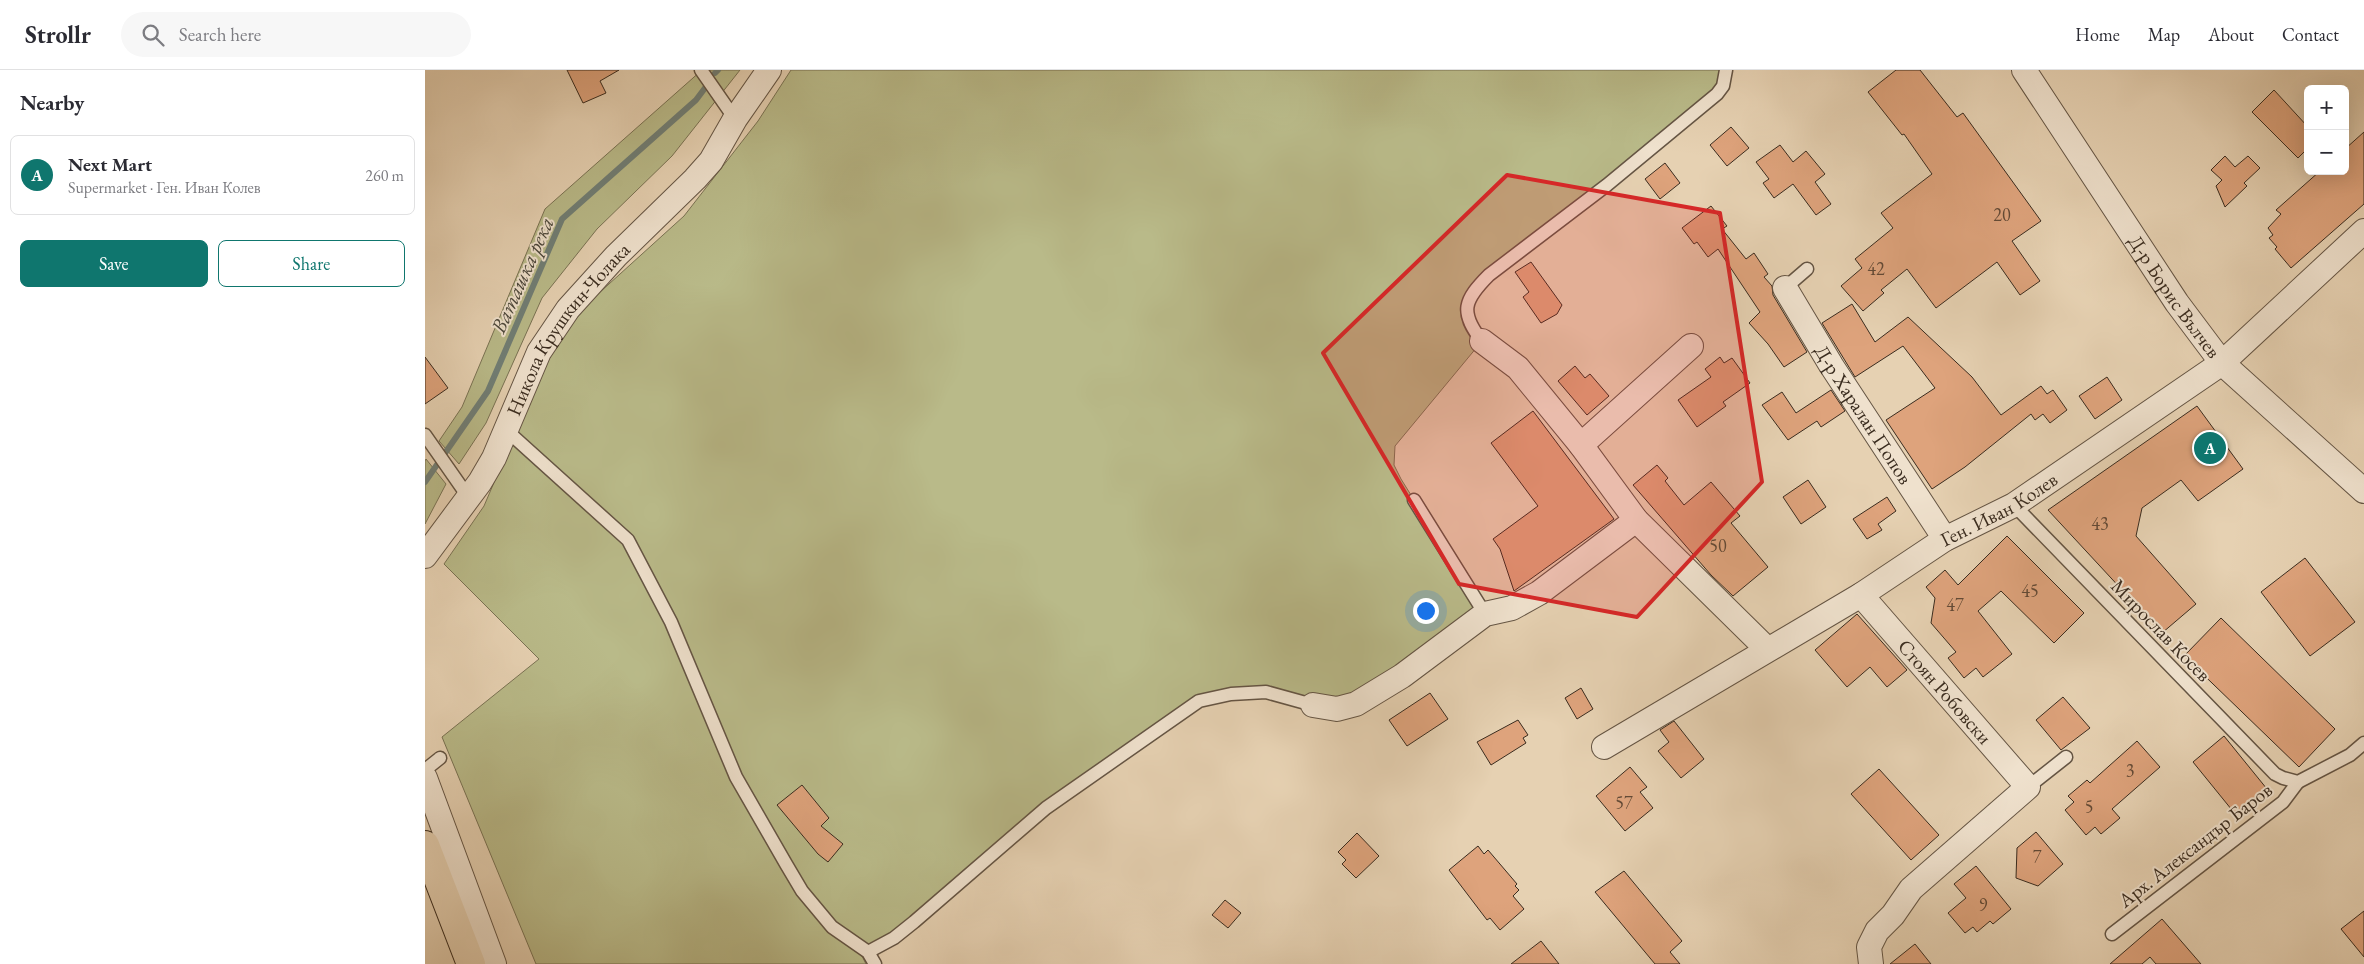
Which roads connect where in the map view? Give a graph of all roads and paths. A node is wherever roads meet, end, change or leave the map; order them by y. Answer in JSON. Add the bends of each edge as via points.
{"nodes":[{"id":1,"x":701,"y":70,"type":"edge"},
{"id":2,"x":769,"y":70,"type":"edge"},
{"id":3,"x":1726,"y":70,"type":"edge"},
{"id":4,"x":2024,"y":70,"type":"edge"},
{"id":5,"x":735,"y":119,"type":"junction"},
{"id":6,"x":2364,"y":232,"type":"edge"},
{"id":7,"x":1807,"y":269,"type":"dead end"},
{"id":8,"x":1785,"y":288,"type":"joint"},
{"id":9,"x":1482,"y":341,"type":"joint"},
{"id":10,"x":1691,"y":346,"type":"dead end"},
{"id":11,"x":2222,"y":363,"type":"junction"},
{"id":12,"x":505,"y":429,"type":"junction"},
{"id":13,"x":425,"y":435,"type":"edge"},
{"id":14,"x":1581,"y":445,"type":"junction"},
{"id":15,"x":2364,"y":491,"type":"edge"},
{"id":16,"x":469,"y":498,"type":"junction"},
{"id":17,"x":1414,"y":500,"type":"dead end"},
{"id":18,"x":2014,"y":505,"type":"junction"},
{"id":19,"x":1636,"y":520,"type":"junction"},
{"id":20,"x":1945,"y":539,"type":"junction"},
{"id":21,"x":425,"y":556,"type":"edge"},
{"id":22,"x":1861,"y":595,"type":"junction"},
{"id":23,"x":1485,"y":614,"type":"junction"},
{"id":24,"x":1767,"y":649,"type":"junction"},
{"id":25,"x":1313,"y":705,"type":"joint"},
{"id":26,"x":2364,"y":743,"type":"edge"},
{"id":27,"x":1604,"y":747,"type":"dead end"},
{"id":28,"x":2066,"y":757,"type":"dead end"},
{"id":29,"x":440,"y":758,"type":"dead end"},
{"id":30,"x":425,"y":770,"type":"edge"},
{"id":31,"x":425,"y":778,"type":"edge"},
{"id":32,"x":2298,"y":782,"type":"junction"},
{"id":33,"x":2028,"y":787,"type":"junction"},
{"id":34,"x":425,"y":846,"type":"edge"},
{"id":35,"x":2113,"y":934,"type":"dead end"},
{"id":36,"x":868,"y":952,"type":"junction"},
{"id":37,"x":1864,"y":959,"type":"edge"},
{"id":38,"x":471,"y":964,"type":"edge"},
{"id":39,"x":494,"y":964,"type":"edge"},
{"id":40,"x":875,"y":964,"type":"edge"}],
"edges":[{"from":1,"to":5,"type":"lane"},
{"from":2,"to":5,"type":"street","name":"Никола Крушкин-Чолака"},
{"from":3,"to":9,"type":"lane","via":[[1723,86],[1717,94],[1607,185],[1489,275],[1472,292],[1467,318]]},
{"from":4,"to":11,"type":"street","name":"Д-р Борис Вълчев","via":[[2160,278]]},
{"from":5,"to":12,"type":"street","name":"Никола Крушкин-Чолака","via":[[711,161],[568,309],[539,352]]},
{"from":6,"to":11,"type":"street","name":"Ген. Иван Колев"},
{"from":7,"to":8,"type":"lane"},
{"from":8,"to":20,"type":"street","name":"Д-р Харалан Попов","via":[[1831,365]]},
{"from":9,"to":14,"type":"street","via":[[1518,368]]},
{"from":10,"to":14,"type":"street"},
{"from":11,"to":15,"type":"street","name":"Д-р Борис Вълчев"},
{"from":11,"to":18,"type":"street","name":"Ген. Иван Колев"},
{"from":12,"to":16,"type":"street","name":"Никола Крушкин-Чолака","via":[[494,458]]},
{"from":12,"to":36,"type":"lane","via":[[628,540],[671,622],[736,777],[786,864],[802,891],[832,927]]},
{"from":13,"to":16,"type":"lane"},
{"from":14,"to":19,"type":"street"},
{"from":16,"to":21,"type":"street","name":"Никола Крушкин-Чолака"},
{"from":17,"to":23,"type":"lane"},
{"from":18,"to":20,"type":"street","name":"Ген. Иван Колев"},
{"from":18,"to":32,"type":"lane","name":"Мирослав Косев","via":[[2275,774]]},
{"from":19,"to":23,"type":"street","via":[[1539,593],[1512,608]]},
{"from":19,"to":24,"type":"street"},
{"from":20,"to":22,"type":"street","name":"Ген. Иван Колев"},
{"from":22,"to":24,"type":"street","name":"Ген. Иван Колев"},
{"from":22,"to":33,"type":"street","name":"Стоян Робовски"},
{"from":23,"to":25,"type":"street","via":[[1402,676],[1356,704],[1337,708]]},
{"from":24,"to":27,"type":"street","name":"Ген. Иван Колев"},
{"from":25,"to":36,"type":"lane","via":[[1266,692],[1231,694],[1199,701],[1045,808],[914,922]]},
{"from":26,"to":32,"type":"lane","via":[[2350,755]]},
{"from":28,"to":33,"type":"lane"},
{"from":29,"to":30,"type":"lane"},
{"from":31,"to":39,"type":"street"},
{"from":32,"to":35,"type":"lane","name":"Арх. Александър Баров","via":[[2283,802]]},
{"from":33,"to":37,"type":"street","via":[[1911,888],[1893,915],[1877,931]]},
{"from":34,"to":38,"type":"highway"},
{"from":36,"to":40,"type":"lane"}]}
